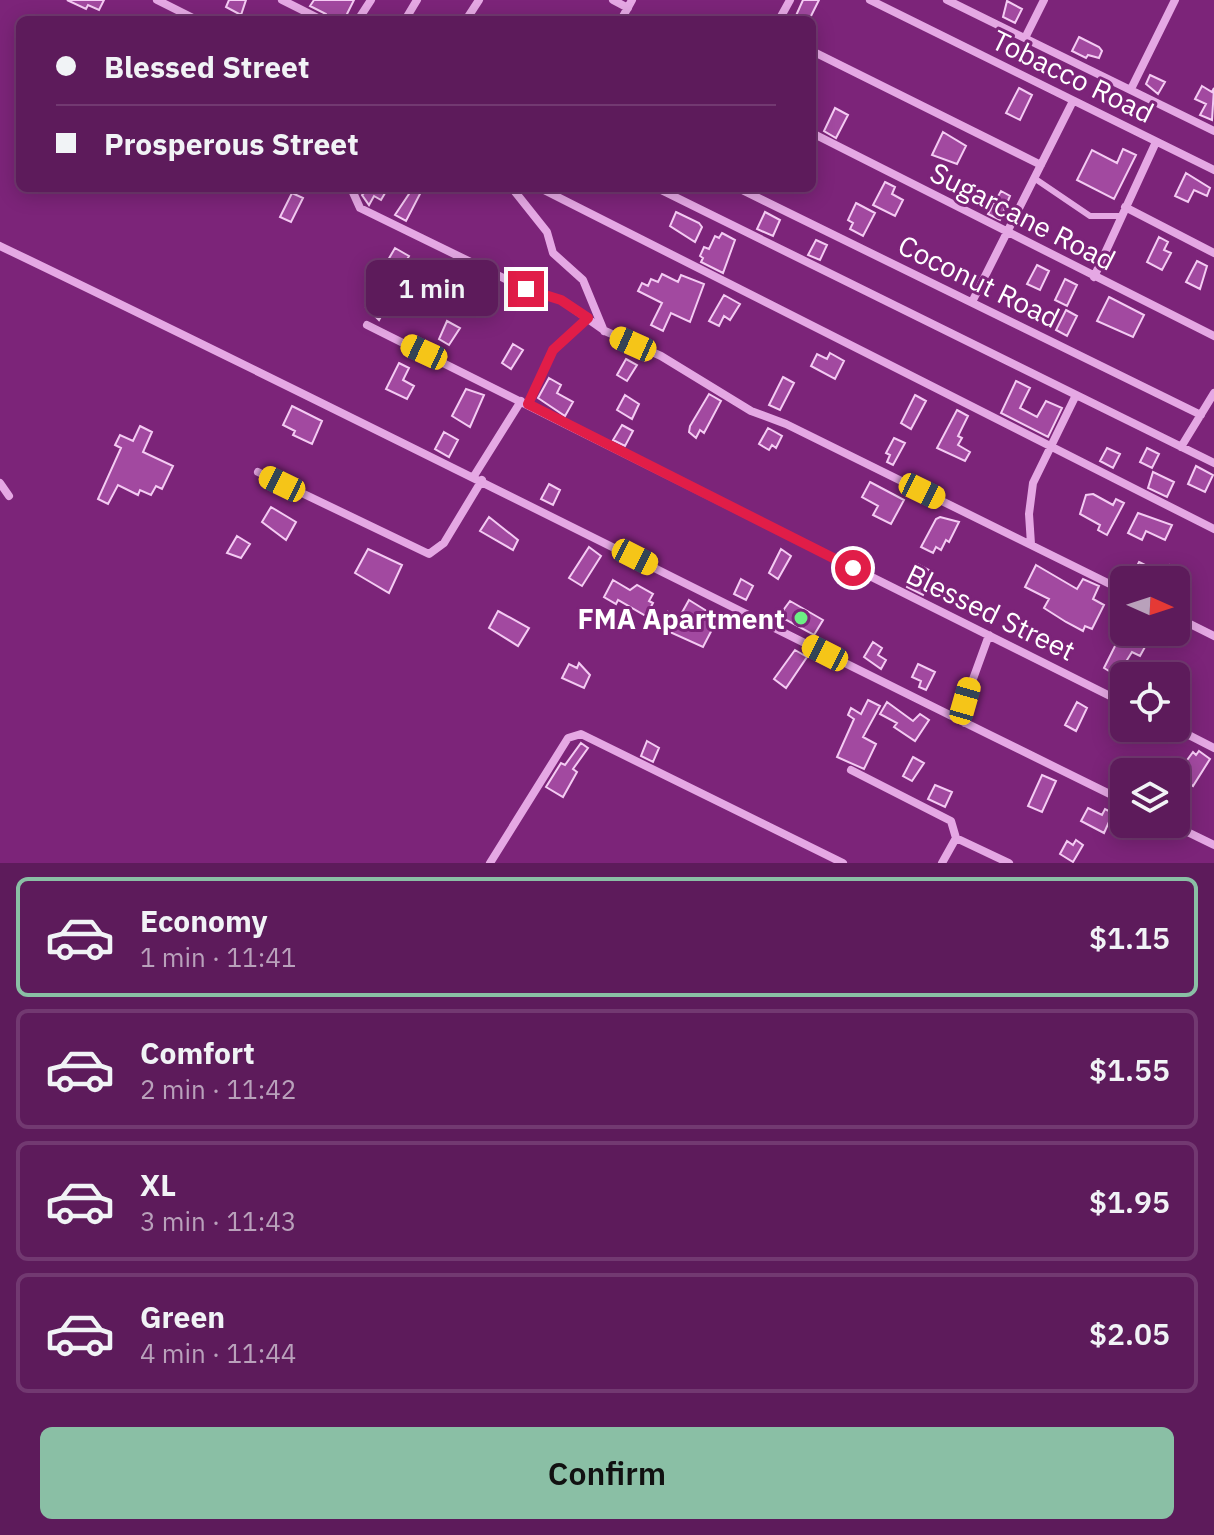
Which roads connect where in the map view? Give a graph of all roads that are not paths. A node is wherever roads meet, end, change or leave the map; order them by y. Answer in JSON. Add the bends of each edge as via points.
{"nodes":[{"id":1,"x":157,"y":0,"type":"edge"},
{"id":2,"x":282,"y":0,"type":"edge"},
{"id":3,"x":613,"y":0,"type":"edge"},
{"id":4,"x":870,"y":0,"type":"edge"},
{"id":5,"x":947,"y":0,"type":"edge"},
{"id":6,"x":1044,"y":0,"type":"edge"},
{"id":7,"x":1175,"y":0,"type":"edge"},
{"id":8,"x":630,"y":4,"type":"edge"},
{"id":9,"x":189,"y":16,"type":"edge"},
{"id":10,"x":314,"y":16,"type":"edge"},
{"id":11,"x":1025,"y":38,"type":"junction"},
{"id":12,"x":816,"y":53,"type":"edge"},
{"id":13,"x":1131,"y":89,"type":"junction"},
{"id":14,"x":1073,"y":101,"type":"junction"},
{"id":15,"x":1214,"y":131,"type":"edge"},
{"id":16,"x":816,"y":135,"type":"edge"},
{"id":17,"x":1156,"y":142,"type":"junction"},
{"id":18,"x":1041,"y":165,"type":"junction"},
{"id":19,"x":1214,"y":170,"type":"edge"},
{"id":20,"x":1034,"y":178,"type":"junction"},
{"id":21,"x":353,"y":192,"type":"edge"},
{"id":22,"x":515,"y":192,"type":"edge"},
{"id":23,"x":548,"y":192,"type":"edge"},
{"id":24,"x":665,"y":192,"type":"edge"},
{"id":25,"x":746,"y":192,"type":"edge"},
{"id":26,"x":1123,"y":211,"type":"junction"},
{"id":27,"x":1006,"y":233,"type":"junction"},
{"id":28,"x":0,"y":246,"type":"edge"},
{"id":29,"x":1214,"y":253,"type":"edge"},
{"id":30,"x":1094,"y":277,"type":"junction"},
{"id":31,"x":972,"y":302,"type":"junction"},
{"id":32,"x":588,"y":318,"type":"junction"},
{"id":33,"x":367,"y":325,"type":"dead end"},
{"id":34,"x":605,"y":331,"type":"junction"},
{"id":35,"x":1214,"y":336,"type":"edge"},
{"id":36,"x":1214,"y":393,"type":"edge"},
{"id":37,"x":1076,"y":395,"type":"junction"},
{"id":38,"x":524,"y":402,"type":"junction"},
{"id":39,"x":1201,"y":415,"type":"junction"},
{"id":40,"x":1049,"y":447,"type":"junction"},
{"id":41,"x":1181,"y":447,"type":"junction"},
{"id":42,"x":1214,"y":463,"type":"edge"},
{"id":43,"x":258,"y":472,"type":"dead end"},
{"id":44,"x":478,"y":478,"type":"junction"},
{"id":45,"x":0,"y":483,"type":"edge"},
{"id":46,"x":9,"y":496,"type":"dead end"},
{"id":47,"x":1214,"y":529,"type":"edge"},
{"id":48,"x":1031,"y":544,"type":"junction"},
{"id":49,"x":1110,"y":584,"type":"edge"},
{"id":50,"x":1190,"y":624,"type":"edge"},
{"id":51,"x":989,"y":635,"type":"junction"},
{"id":52,"x":1214,"y":636,"type":"edge"},
{"id":53,"x":1110,"y":696,"type":"edge"},
{"id":54,"x":965,"y":723,"type":"junction"},
{"id":55,"x":1190,"y":736,"type":"edge"},
{"id":56,"x":1214,"y":748,"type":"edge"},
{"id":57,"x":851,"y":770,"type":"dead end"},
{"id":58,"x":1110,"y":794,"type":"edge"},
{"id":59,"x":1190,"y":833,"type":"edge"},
{"id":60,"x":956,"y":838,"type":"junction"},
{"id":61,"x":1214,"y":845,"type":"edge"},
{"id":62,"x":490,"y":863,"type":"edge"},
{"id":63,"x":843,"y":863,"type":"edge"},
{"id":64,"x":942,"y":863,"type":"edge"},
{"id":65,"x":1009,"y":863,"type":"edge"}],
"edges":[{"from":1,"to":9,"type":"street"},
{"from":2,"to":10,"type":"street"},
{"from":3,"to":8,"type":"street"},
{"from":4,"to":14,"type":"street","name":"Tobacco Road"},
{"from":5,"to":11,"type":"street"},
{"from":6,"to":11,"type":"street"},
{"from":7,"to":13,"type":"street"},
{"from":11,"to":13,"type":"street"},
{"from":12,"to":18,"type":"street"},
{"from":13,"to":15,"type":"street"},
{"from":14,"to":17,"type":"street","name":"Tobacco Road"},
{"from":14,"to":18,"type":"street"},
{"from":16,"to":27,"type":"street","name":"Sugarcane Road"},
{"from":17,"to":19,"type":"street","name":"Tobacco Road"},
{"from":17,"to":26,"type":"street"},
{"from":18,"to":20,"type":"street"},
{"from":20,"to":26,"type":"lane","via":[[1090,216]]},
{"from":20,"to":27,"type":"street"},
{"from":21,"to":32,"type":"street","via":[[360,208],[512,282],[561,300]]},
{"from":22,"to":34,"type":"street","via":[[547,232],[553,253],[583,280]]},
{"from":23,"to":40,"type":"street"},
{"from":24,"to":37,"type":"street"},
{"from":25,"to":31,"type":"street","name":"Coconut Road"},
{"from":26,"to":29,"type":"street"},
{"from":26,"to":30,"type":"street"},
{"from":27,"to":30,"type":"street","name":"Sugarcane Road"},
{"from":27,"to":31,"type":"street"},
{"from":28,"to":44,"type":"street"},
{"from":30,"to":35,"type":"street","name":"Sugarcane Road"},
{"from":31,"to":39,"type":"street","name":"Coconut Road"},
{"from":32,"to":34,"type":"street"},
{"from":32,"to":38,"type":"street","via":[[553,350]]},
{"from":33,"to":38,"type":"street","name":"Blessed Street"},
{"from":34,"to":48,"type":"street","via":[[661,356],[751,411]]},
{"from":36,"to":39,"type":"street"},
{"from":37,"to":40,"type":"street"},
{"from":37,"to":41,"type":"street"},
{"from":38,"to":44,"type":"street"},
{"from":38,"to":51,"type":"street","name":"Blessed Street"},
{"from":39,"to":41,"type":"street"},
{"from":40,"to":47,"type":"street"},
{"from":40,"to":48,"type":"street","via":[[1030,501]]},
{"from":41,"to":42,"type":"street"},
{"from":43,"to":44,"type":"street","via":[[429,554],[444,543]]},
{"from":44,"to":54,"type":"street"},
{"from":45,"to":46,"type":"street"},
{"from":48,"to":49,"type":"street"},
{"from":50,"to":52,"type":"street"},
{"from":51,"to":53,"type":"street","name":"Blessed Street"},
{"from":51,"to":54,"type":"street","via":[[965,701]]},
{"from":54,"to":58,"type":"street"},
{"from":55,"to":56,"type":"street"},
{"from":57,"to":60,"type":"street","via":[[944,815]]},
{"from":59,"to":61,"type":"street"},
{"from":60,"to":64,"type":"street"},
{"from":60,"to":65,"type":"street"},
{"from":62,"to":63,"type":"street","via":[[568,738],[581,734]]}]}
